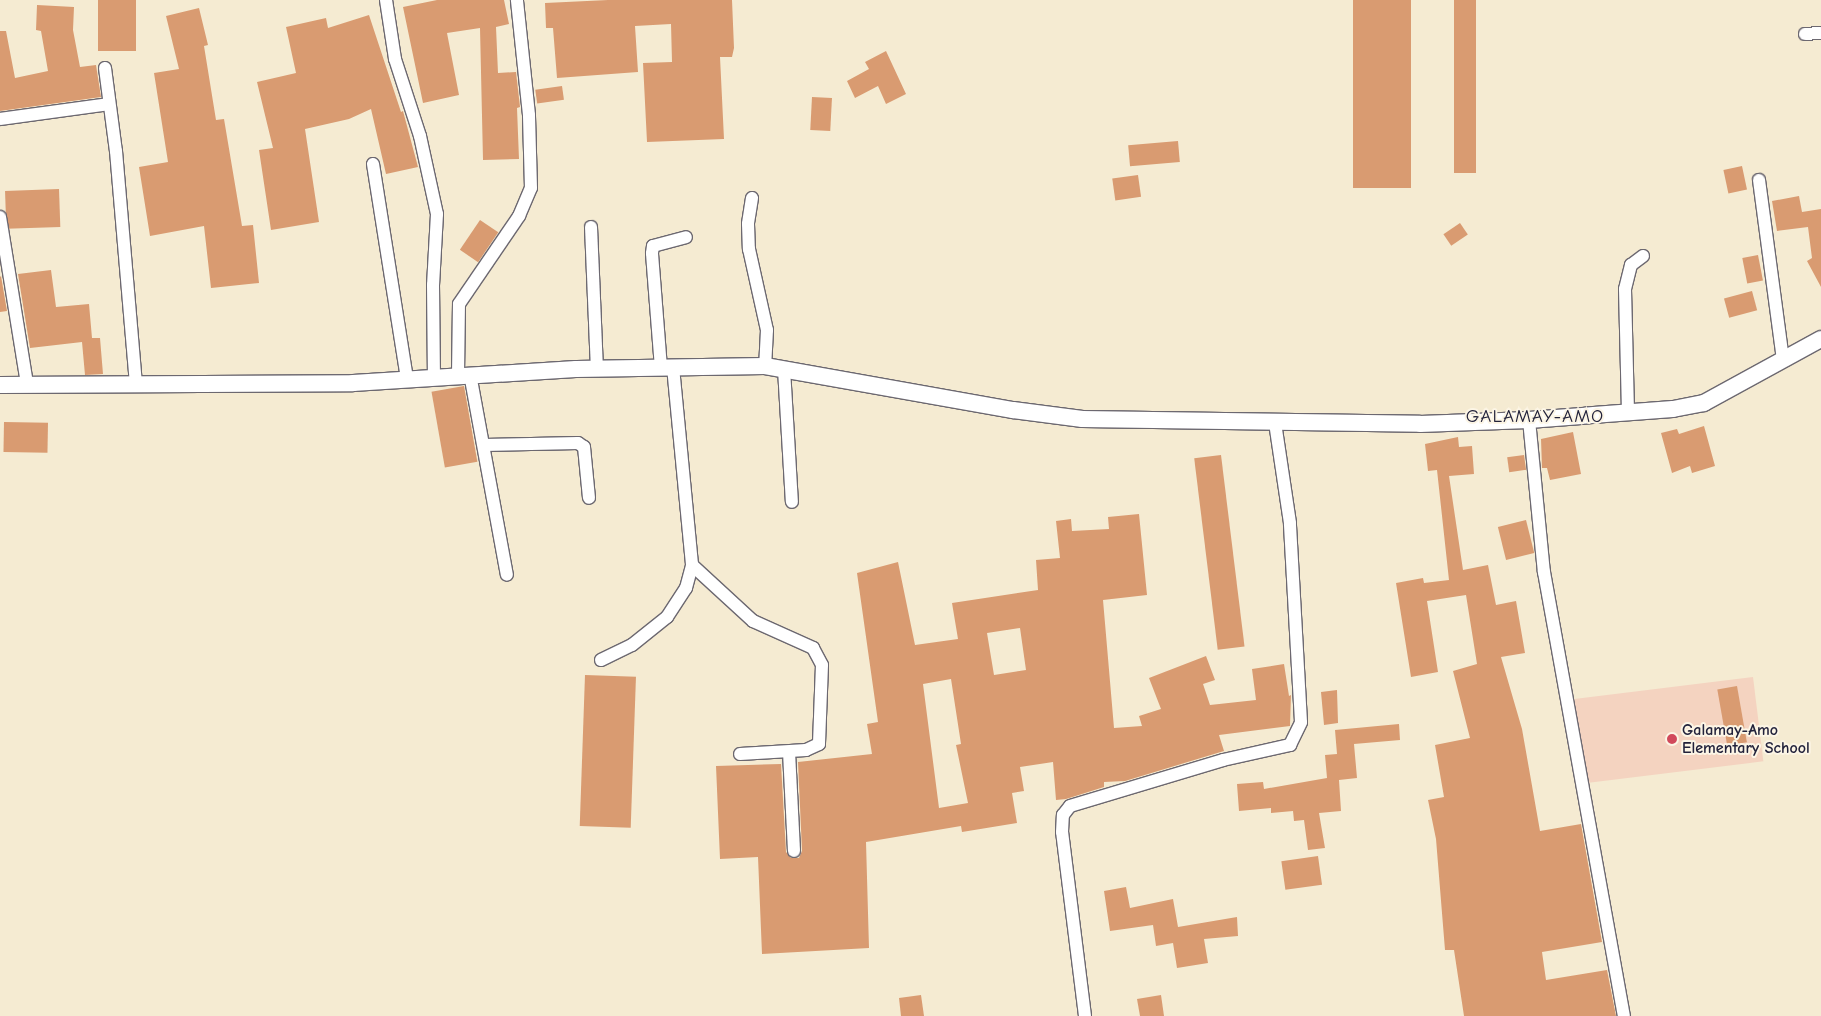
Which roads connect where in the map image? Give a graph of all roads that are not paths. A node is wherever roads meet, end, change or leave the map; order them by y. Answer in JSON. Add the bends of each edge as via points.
{"nodes":[{"id":1,"x":386,"y":0,"type":"edge"},
{"id":2,"x":517,"y":0,"type":"edge"},
{"id":3,"x":1821,"y":33,"type":"edge"},
{"id":4,"x":1805,"y":34,"type":"dead end"},
{"id":5,"x":105,"y":68,"type":"dead end"},
{"id":6,"x":109,"y":104,"type":"junction"},
{"id":7,"x":0,"y":119,"type":"edge"},
{"id":8,"x":373,"y":164,"type":"dead end"},
{"id":9,"x":1759,"y":180,"type":"dead end"},
{"id":10,"x":752,"y":198,"type":"dead end"},
{"id":11,"x":0,"y":217,"type":"edge"},
{"id":12,"x":591,"y":227,"type":"dead end"},
{"id":13,"x":686,"y":237,"type":"dead end"},
{"id":14,"x":1643,"y":256,"type":"dead end"},
{"id":15,"x":1821,"y":339,"type":"edge"},
{"id":16,"x":1783,"y":360,"type":"junction"},
{"id":17,"x":765,"y":366,"type":"junction"},
{"id":18,"x":597,"y":368,"type":"junction"},
{"id":19,"x":667,"y":368,"type":"junction"},
{"id":20,"x":784,"y":369,"type":"junction"},
{"id":21,"x":464,"y":374,"type":"junction"},
{"id":22,"x":434,"y":376,"type":"junction"},
{"id":23,"x":407,"y":378,"type":"junction"},
{"id":24,"x":136,"y":382,"type":"junction"},
{"id":25,"x":27,"y":383,"type":"junction"},
{"id":26,"x":0,"y":385,"type":"edge"},
{"id":27,"x":1628,"y":412,"type":"junction"},
{"id":28,"x":1529,"y":420,"type":"junction"},
{"id":29,"x":1275,"y":423,"type":"junction"},
{"id":30,"x":484,"y":445,"type":"junction"},
{"id":31,"x":589,"y":498,"type":"dead end"},
{"id":32,"x":792,"y":502,"type":"dead end"},
{"id":33,"x":692,"y":565,"type":"junction"},
{"id":34,"x":507,"y":575,"type":"dead end"},
{"id":35,"x":601,"y":660,"type":"dead end"},
{"id":36,"x":789,"y":752,"type":"junction"},
{"id":37,"x":740,"y":754,"type":"dead end"},
{"id":38,"x":794,"y":851,"type":"dead end"},
{"id":39,"x":1085,"y":1016,"type":"edge"},
{"id":40,"x":1624,"y":1016,"type":"edge"}],
"edges":[{"from":1,"to":22,"type":"street","via":[[394,59],[420,136],[437,214],[433,285]]},
{"from":2,"to":21,"type":"street","via":[[529,115],[531,188],[519,216],[459,304]]},
{"from":3,"to":4,"type":"street"},
{"from":5,"to":6,"type":"street"},
{"from":6,"to":7,"type":"street"},
{"from":6,"to":24,"type":"street"},
{"from":8,"to":23,"type":"street"},
{"from":9,"to":16,"type":"street"},
{"from":10,"to":17,"type":"street","via":[[748,224],[767,330]]},
{"from":11,"to":25,"type":"street"},
{"from":12,"to":18,"type":"street"},
{"from":13,"to":19,"type":"street","via":[[654,246],[652,253]]},
{"from":14,"to":27,"type":"street","via":[[1631,266],[1625,289]]},
{"from":15,"to":16,"type":"street"},
{"from":16,"to":27,"type":"street","via":[[1704,403]]},
{"from":17,"to":19,"type":"street"},
{"from":17,"to":20,"type":"street"},
{"from":18,"to":19,"type":"street"},
{"from":18,"to":21,"type":"street"},
{"from":19,"to":33,"type":"street"},
{"from":20,"to":29,"type":"street","via":[[1013,410],[1082,419]]},
{"from":20,"to":32,"type":"street"},
{"from":21,"to":22,"type":"street"},
{"from":21,"to":30,"type":"street"},
{"from":22,"to":23,"type":"street"},
{"from":23,"to":24,"type":"street","via":[[353,383]]},
{"from":24,"to":25,"type":"street"},
{"from":25,"to":26,"type":"street"},
{"from":27,"to":28,"type":"street"},
{"from":28,"to":29,"type":"street","via":[[1365,425]]},
{"from":28,"to":40,"type":"street","via":[[1544,572]]},
{"from":29,"to":39,"type":"street","via":[[1290,523],[1301,722],[1290,745],[1223,760],[1079,803],[1070,806],[1063,814],[1062,832]]},
{"from":30,"to":31,"type":"street","via":[[578,443],[584,447]]},
{"from":30,"to":34,"type":"street"},
{"from":33,"to":35,"type":"street","via":[[686,588],[667,617],[632,645]]},
{"from":33,"to":36,"type":"street","via":[[753,621],[794,637],[818,654],[822,665],[819,744]]},
{"from":36,"to":37,"type":"street"},
{"from":36,"to":38,"type":"street"}]}
